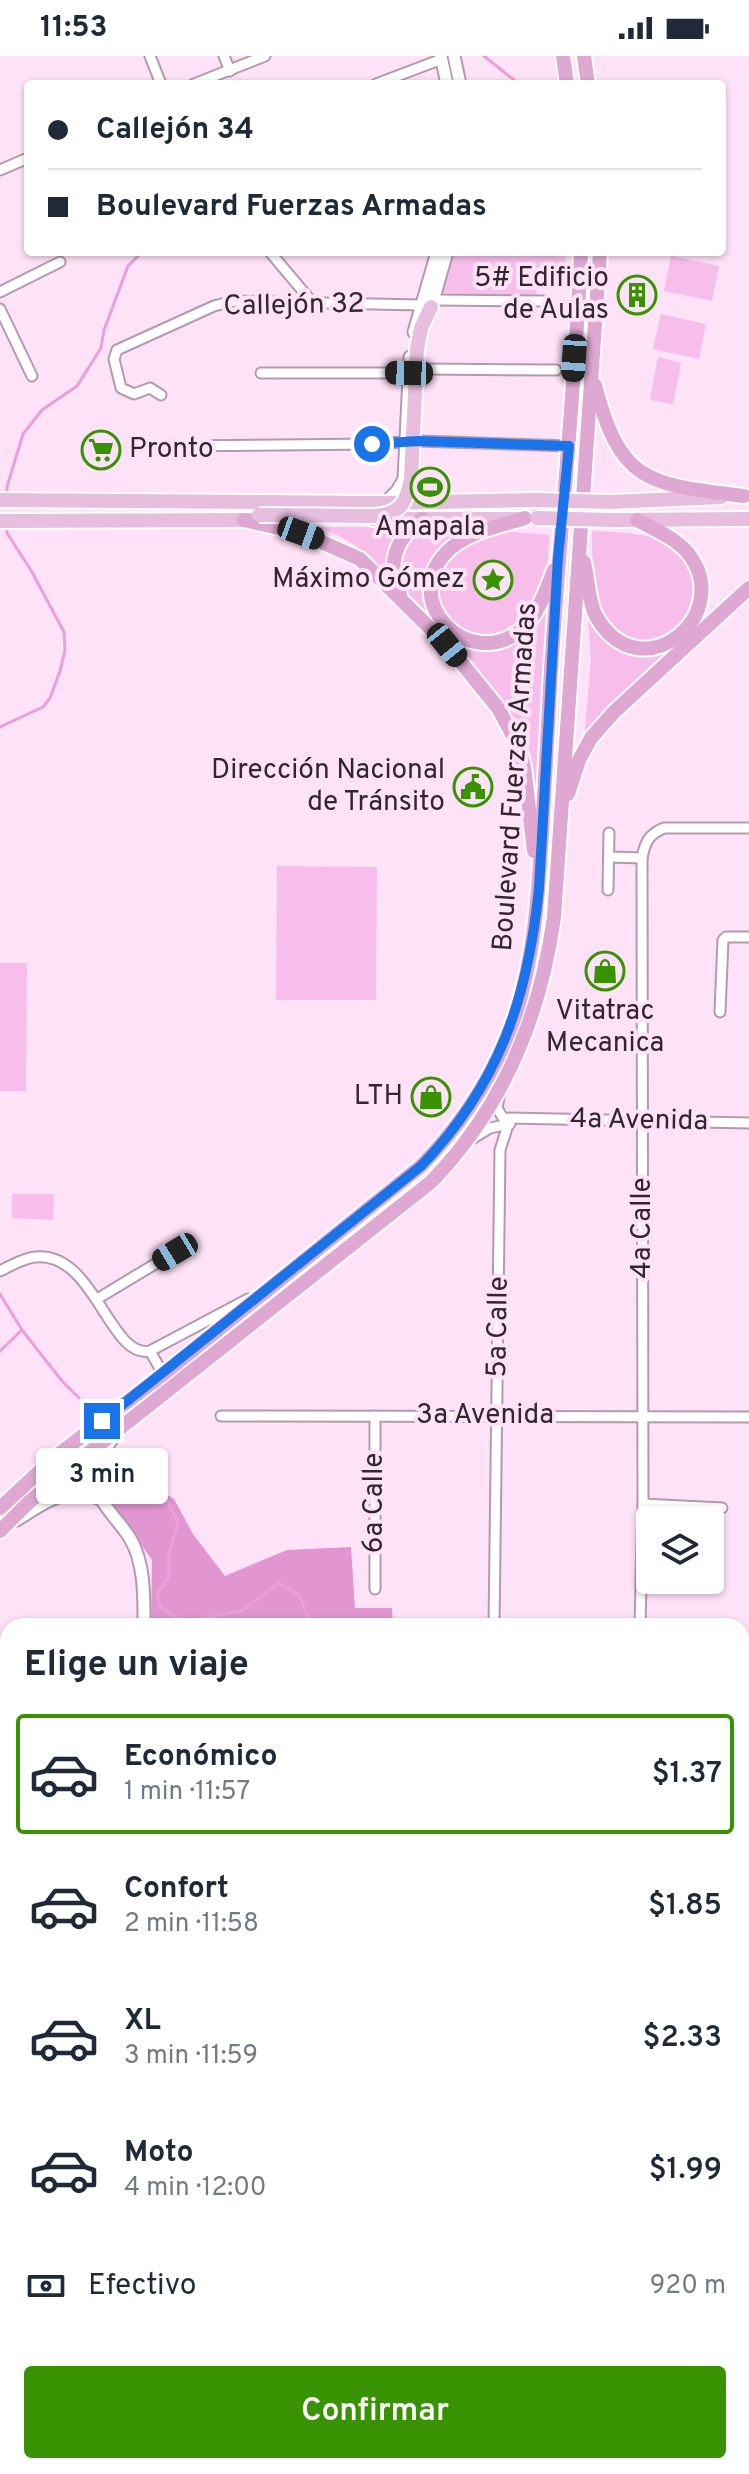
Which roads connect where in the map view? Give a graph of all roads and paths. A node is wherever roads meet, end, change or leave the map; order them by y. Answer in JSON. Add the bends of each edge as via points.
{"nodes":[{"id":1,"x":150,"y":56,"type":"edge"},
{"id":2,"x":224,"y":56,"type":"edge"},
{"id":3,"x":265,"y":56,"type":"edge"},
{"id":4,"x":563,"y":56,"type":"edge"},
{"id":5,"x":584,"y":56,"type":"edge"},
{"id":6,"x":446,"y":57,"type":"edge"},
{"id":7,"x":230,"y":71,"type":"junction"},
{"id":8,"x":159,"y":80,"type":"edge"},
{"id":9,"x":205,"y":80,"type":"edge"},
{"id":10,"x":386,"y":80,"type":"edge"},
{"id":11,"x":447,"y":80,"type":"edge"},
{"id":12,"x":458,"y":80,"type":"edge"},
{"id":13,"x":566,"y":80,"type":"edge"},
{"id":14,"x":587,"y":80,"type":"edge"},
{"id":15,"x":24,"y":160,"type":"edge"},
{"id":16,"x":0,"y":170,"type":"edge"},
{"id":17,"x":273,"y":256,"type":"edge"},
{"id":18,"x":436,"y":256,"type":"edge"},
{"id":19,"x":446,"y":256,"type":"edge"},
{"id":20,"x":575,"y":256,"type":"edge"},
{"id":21,"x":581,"y":256,"type":"edge"},
{"id":22,"x":600,"y":256,"type":"edge"},
{"id":23,"x":60,"y":262,"type":"dead end"},
{"id":24,"x":580,"y":269,"type":"junction"},
{"id":25,"x":0,"y":292,"type":"edge"},
{"id":26,"x":544,"y":301,"type":"dead end"},
{"id":27,"x":312,"y":302,"type":"junction"},
{"id":28,"x":428,"y":304,"type":"junction"},
{"id":29,"x":0,"y":309,"type":"edge"},
{"id":30,"x":556,"y":370,"type":"dead end"},
{"id":31,"x":415,"y":371,"type":"junction"},
{"id":32,"x":592,"y":372,"type":"junction"},
{"id":33,"x":261,"y":373,"type":"dead end"},
{"id":34,"x":32,"y":376,"type":"dead end"},
{"id":35,"x":161,"y":395,"type":"dead end"},
{"id":36,"x":412,"y":442,"type":"junction"},
{"id":37,"x":170,"y":446,"type":"dead end"},
{"id":38,"x":569,"y":446,"type":"junction"},
{"id":39,"x":746,"y":496,"type":"edge"},
{"id":40,"x":0,"y":500,"type":"edge"},
{"id":41,"x":385,"y":503,"type":"junction"},
{"id":42,"x":415,"y":503,"type":"junction"},
{"id":43,"x":252,"y":518,"type":"junction"},
{"id":44,"x":531,"y":518,"type":"junction"},
{"id":45,"x":422,"y":519,"type":"junction"},
{"id":46,"x":749,"y":519,"type":"edge"},
{"id":47,"x":637,"y":520,"type":"junction"},
{"id":48,"x":0,"y":521,"type":"edge"},
{"id":49,"x":580,"y":547,"type":"junction"},
{"id":50,"x":558,"y":558,"type":"junction"},
{"id":51,"x":749,"y":588,"type":"edge"},
{"id":52,"x":402,"y":598,"type":"junction"},
{"id":53,"x":560,"y":825,"type":"junction"},
{"id":54,"x":749,"y":828,"type":"edge"},
{"id":55,"x":609,"y":833,"type":"dead end"},
{"id":56,"x":609,"y":857,"type":"junction"},
{"id":57,"x":642,"y":858,"type":"junction"},
{"id":58,"x":539,"y":888,"type":"junction"},
{"id":59,"x":608,"y":890,"type":"dead end"},
{"id":60,"x":749,"y":937,"type":"edge"},
{"id":61,"x":720,"y":1012,"type":"dead end"},
{"id":62,"x":502,"y":1088,"type":"junction"},
{"id":63,"x":529,"y":1120,"type":"junction"},
{"id":64,"x":643,"y":1122,"type":"junction"},
{"id":65,"x":749,"y":1123,"type":"edge"},
{"id":66,"x":508,"y":1125,"type":"junction"},
{"id":67,"x":468,"y":1141,"type":"junction"},
{"id":68,"x":175,"y":1252,"type":"dead end"},
{"id":69,"x":2,"y":1270,"type":"edge"},
{"id":70,"x":272,"y":1287,"type":"junction"},
{"id":71,"x":97,"y":1299,"type":"junction"},
{"id":72,"x":150,"y":1351,"type":"junction"},
{"id":73,"x":163,"y":1374,"type":"junction"},
{"id":74,"x":642,"y":1415,"type":"junction"},
{"id":75,"x":221,"y":1416,"type":"dead end"},
{"id":76,"x":375,"y":1416,"type":"junction"},
{"id":77,"x":497,"y":1416,"type":"junction"},
{"id":78,"x":749,"y":1417,"type":"edge"},
{"id":79,"x":116,"y":1432,"type":"junction"},
{"id":80,"x":101,"y":1499,"type":"junction"},
{"id":81,"x":643,"y":1504,"type":"junction"},
{"id":82,"x":682,"y":1506,"type":"edge"},
{"id":83,"x":0,"y":1508,"type":"edge"},
{"id":84,"x":0,"y":1531,"type":"edge"},
{"id":85,"x":375,"y":1589,"type":"dead end"},
{"id":86,"x":144,"y":1618,"type":"edge"},
{"id":87,"x":494,"y":1618,"type":"edge"},
{"id":88,"x":640,"y":1618,"type":"edge"}],
"edges":[{"from":1,"to":8,"type":"street"},
{"from":2,"to":7,"type":"street"},
{"from":3,"to":7,"type":"street"},
{"from":4,"to":13,"type":"highway"},
{"from":5,"to":14,"type":"highway"},
{"from":6,"to":10,"type":"street"},
{"from":6,"to":11,"type":"street"},
{"from":6,"to":12,"type":"street"},
{"from":7,"to":9,"type":"street"},
{"from":15,"to":16,"type":"street"},
{"from":17,"to":27,"type":"street"},
{"from":18,"to":28,"type":"street"},
{"from":19,"to":28,"type":"street"},
{"from":20,"to":24,"type":"highway"},
{"from":21,"to":24,"type":"highway","name":"Boulevard Fuerzas Armadas"},
{"from":22,"to":32,"type":"highway","name":"Boulevard Fuerzas Armadas"},
{"from":23,"to":25,"type":"street"},
{"from":24,"to":38,"type":"highway","name":"Boulevard Fuerzas Armadas"},
{"from":26,"to":28,"type":"street","name":"Callejón 32"},
{"from":27,"to":28,"type":"street","name":"Callejón 32"},
{"from":27,"to":35,"type":"street","name":"Callejón 32","via":[[233,301],[117,350],[121,388],[134,394],[150,388]]},
{"from":28,"to":31,"type":"street"},
{"from":28,"to":43,"type":"main road","bridge":true,"via":[[417,349],[411,479],[401,506],[390,515]]},
{"from":29,"to":34,"type":"street"},
{"from":30,"to":31,"type":"street"},
{"from":31,"to":33,"type":"street"},
{"from":31,"to":36,"type":"street"},
{"from":32,"to":39,"type":"highway","via":[[611,438],[629,463],[678,488]]},
{"from":32,"to":49,"type":"highway","name":"Boulevard Fuerzas Armadas"},
{"from":36,"to":37,"type":"street"},
{"from":36,"to":38,"type":"street"},
{"from":36,"to":41,"type":"street","via":[[404,479]]},
{"from":36,"to":42,"type":"street"},
{"from":38,"to":50,"type":"highway","name":"Boulevard Fuerzas Armadas"},
{"from":39,"to":42,"type":"main road","bridge":true},
{"from":40,"to":41,"type":"main road"},
{"from":41,"to":42,"type":"main road"},
{"from":43,"to":45,"type":"main road"},
{"from":43,"to":48,"type":"main road"},
{"from":43,"to":52,"type":"highway","via":[[360,559]]},
{"from":44,"to":45,"type":"main road"},
{"from":44,"to":47,"type":"main road","bridge":true},
{"from":44,"to":50,"type":"highway","via":[[467,537],[441,558],[430,595],[436,615],[466,640],[498,642],[512,637],[532,618]]},
{"from":45,"to":52,"type":"highway","via":[[407,530],[392,563]]},
{"from":46,"to":47,"type":"main road"},
{"from":47,"to":49,"type":"highway","via":[[688,553],[701,579],[700,597],[685,633],[664,647],[625,643],[596,615]]},
{"from":49,"to":53,"type":"highway","name":"Boulevard Fuerzas Armadas"},
{"from":50,"to":58,"type":"highway","name":"Boulevard Fuerzas Armadas"},
{"from":51,"to":53,"type":"highway","via":[[591,738]]},
{"from":52,"to":58,"type":"highway","via":[[498,708],[519,747]]},
{"from":53,"to":62,"type":"highway","name":"Boulevard Fuerzas Armadas","via":[[545,971],[528,1032]]},
{"from":54,"to":57,"type":"street","name":"4a Calle","via":[[664,828],[652,833]]},
{"from":55,"to":56,"type":"street"},
{"from":56,"to":57,"type":"street"},
{"from":56,"to":59,"type":"street"},
{"from":57,"to":64,"type":"street","name":"4a Calle"},
{"from":58,"to":70,"type":"highway","name":"Boulevard Fuerzas Armadas","via":[[517,1011],[474,1100],[421,1166]]},
{"from":60,"to":61,"type":"street","via":[[723,940]]},
{"from":62,"to":63,"type":"street","name":"4a Avenida","via":[[499,1114]]},
{"from":62,"to":67,"type":"highway","name":"Boulevard Fuerzas Armadas"},
{"from":63,"to":64,"type":"street","name":"4a Avenida"},
{"from":63,"to":66,"type":"street","name":"4a Avenida"},
{"from":64,"to":65,"type":"street","name":"4a Avenida"},
{"from":64,"to":74,"type":"street","name":"4a Calle"},
{"from":66,"to":67,"type":"street","name":"4a Avenida"},
{"from":66,"to":77,"type":"street","name":"5a Calle","via":[[500,1150]]},
{"from":67,"to":79,"type":"highway","name":"Boulevard Fuerzas Armadas","via":[[412,1198]]},
{"from":68,"to":71,"type":"street"},
{"from":69,"to":71,"type":"street","via":[[33,1257],[56,1260],[70,1267]]},
{"from":70,"to":72,"type":"street"},
{"from":70,"to":73,"type":"highway","name":"Boulevard Fuerzas Armadas"},
{"from":71,"to":72,"type":"street","via":[[127,1345],[141,1353]]},
{"from":72,"to":73,"type":"street"},
{"from":73,"to":83,"type":"highway","name":"Boulevard Fuerzas Armadas","via":[[55,1457]]},
{"from":74,"to":77,"type":"street","name":"3a Avenida"},
{"from":74,"to":78,"type":"street","name":"3a Avenida"},
{"from":74,"to":81,"type":"street","name":"4a Calle"},
{"from":75,"to":76,"type":"street","name":"3a Avenida"},
{"from":76,"to":77,"type":"street","name":"3a Avenida"},
{"from":76,"to":85,"type":"street","name":"6a Calle"},
{"from":77,"to":87,"type":"street","name":"5a Calle"},
{"from":79,"to":80,"type":"street","via":[[95,1469]]},
{"from":79,"to":84,"type":"highway","name":"Boulevard Fuerzas Armadas"},
{"from":80,"to":84,"type":"street","via":[[80,1494],[49,1499]]},
{"from":80,"to":86,"type":"street","via":[[132,1541],[143,1581]]},
{"from":81,"to":82,"type":"street"},
{"from":81,"to":88,"type":"street","name":"4a Calle"}]}
